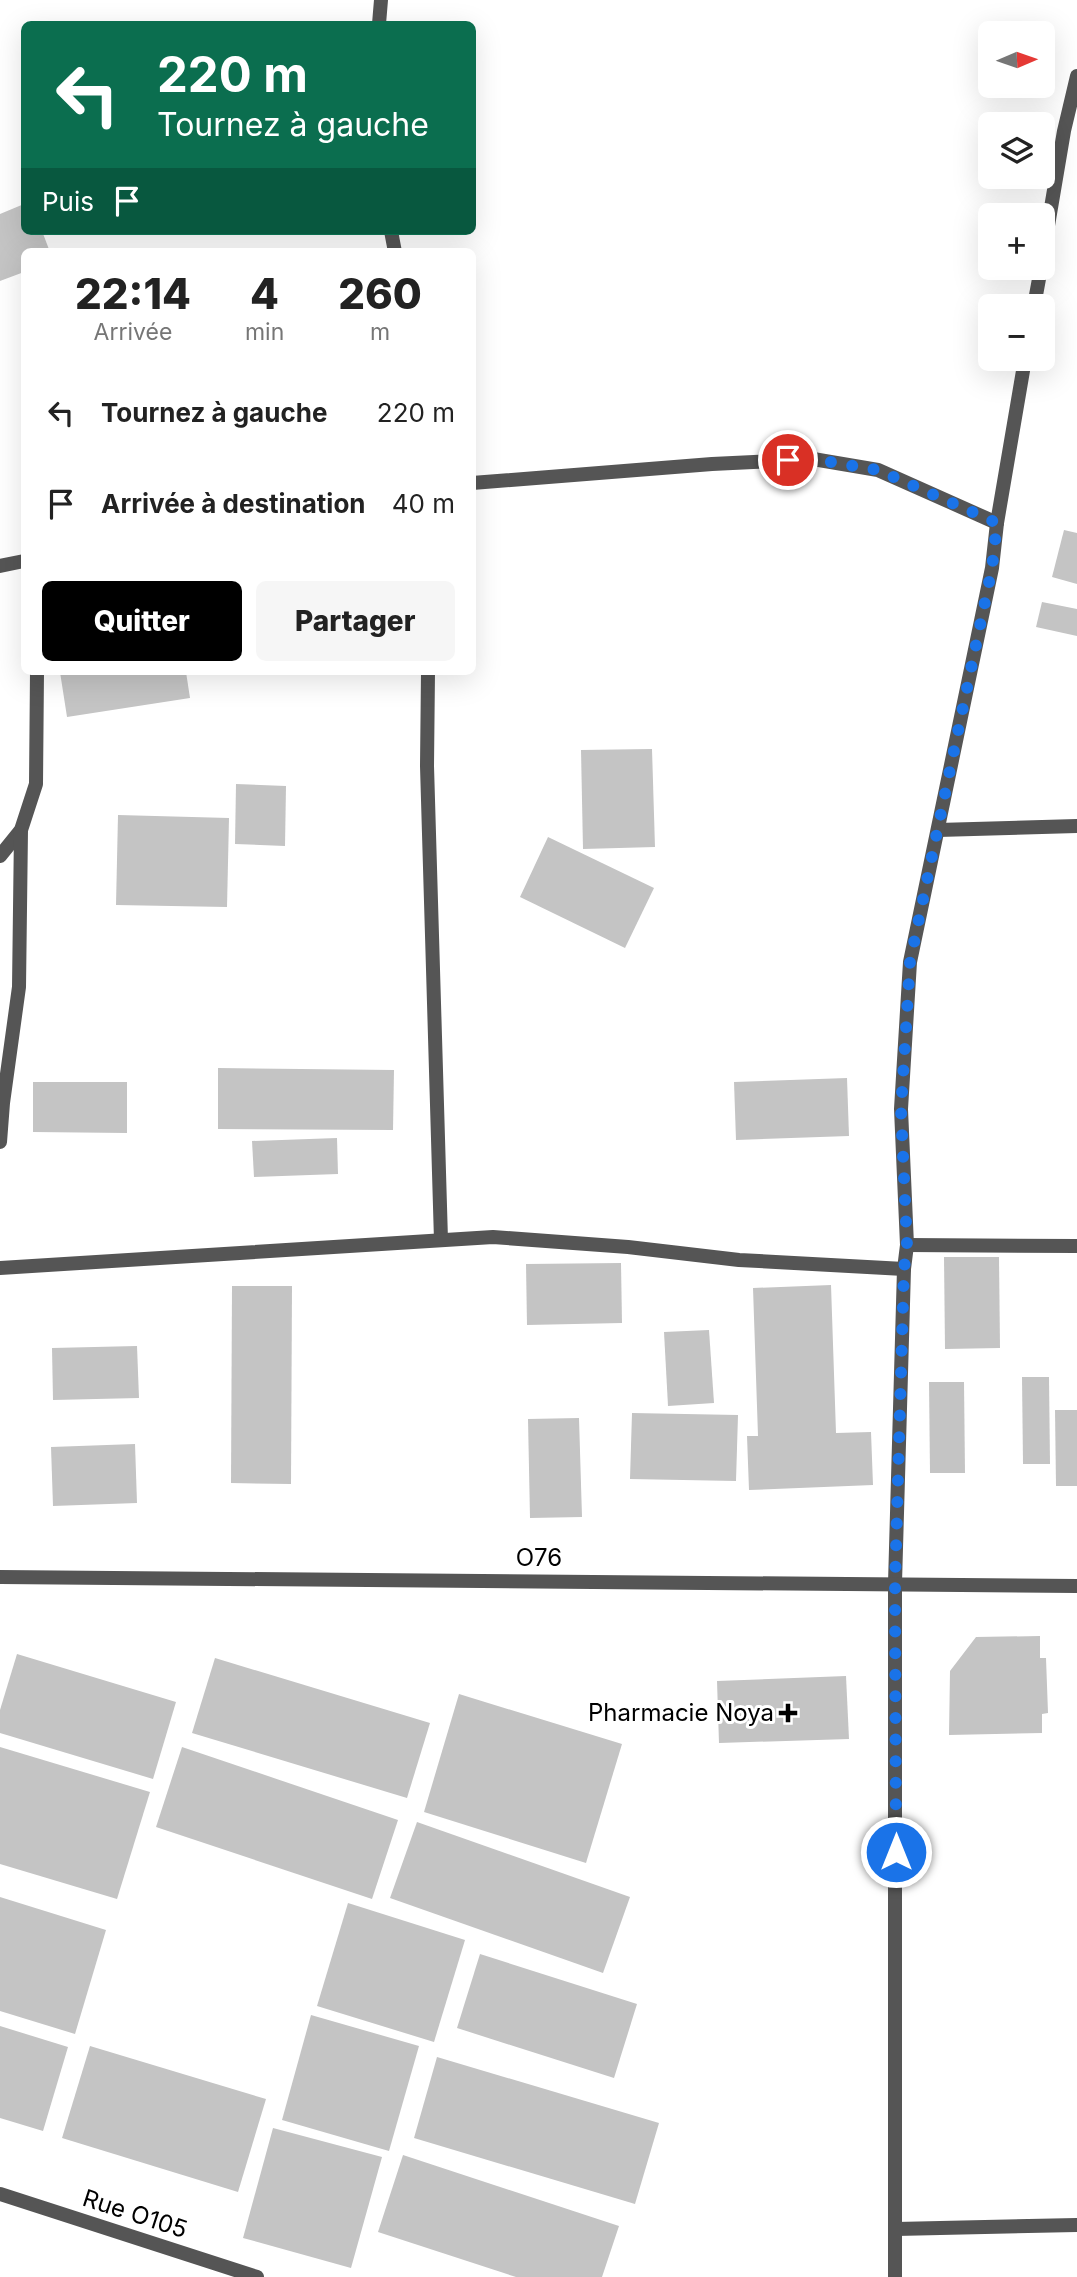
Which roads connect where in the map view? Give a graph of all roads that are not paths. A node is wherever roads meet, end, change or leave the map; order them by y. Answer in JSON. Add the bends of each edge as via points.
{"nodes":[{"id":1,"x":381,"y":0,"type":"edge"},
{"id":2,"x":379,"y":21,"type":"edge"},
{"id":3,"x":1077,"y":76,"type":"edge"},
{"id":4,"x":1052,"y":203,"type":"edge"},
{"id":5,"x":1023,"y":371,"type":"edge"},
{"id":6,"x":476,"y":483,"type":"edge"},
{"id":7,"x":997,"y":523,"type":"junction"},
{"id":8,"x":21,"y":562,"type":"edge"},
{"id":9,"x":0,"y":566,"type":"edge"},
{"id":10,"x":37,"y":675,"type":"edge"},
{"id":11,"x":428,"y":675,"type":"edge"},
{"id":12,"x":1077,"y":826,"type":"edge"},
{"id":13,"x":21,"y":830,"type":"junction"},
{"id":14,"x":938,"y":830,"type":"junction"},
{"id":15,"x":0,"y":856,"type":"edge"},
{"id":16,"x":0,"y":1142,"type":"edge"},
{"id":17,"x":440,"y":1240,"type":"junction"},
{"id":18,"x":907,"y":1245,"type":"junction"},
{"id":19,"x":1077,"y":1246,"type":"edge"},
{"id":20,"x":0,"y":1268,"type":"edge"},
{"id":21,"x":904,"y":1269,"type":"junction"},
{"id":22,"x":0,"y":1577,"type":"edge"},
{"id":23,"x":895,"y":1583,"type":"junction"},
{"id":24,"x":1077,"y":1586,"type":"edge"},
{"id":25,"x":0,"y":2194,"type":"edge"},
{"id":26,"x":1077,"y":2225,"type":"edge"},
{"id":27,"x":896,"y":2229,"type":"junction"},
{"id":28,"x":257,"y":2277,"type":"edge"},
{"id":29,"x":895,"y":2277,"type":"edge"}],
"edges":[{"from":1,"to":2,"type":"street"},
{"from":3,"to":4,"type":"street"},
{"from":5,"to":7,"type":"street"},
{"from":6,"to":7,"type":"street","via":[[813,459],[878,470]]},
{"from":7,"to":14,"type":"street","via":[[992,568]]},
{"from":8,"to":9,"type":"street"},
{"from":10,"to":13,"type":"street","via":[[36,785]]},
{"from":11,"to":17,"type":"street"},
{"from":12,"to":14,"type":"street"},
{"from":13,"to":15,"type":"street"},
{"from":13,"to":16,"type":"street","via":[[19,987]]},
{"from":14,"to":18,"type":"street","via":[[910,962],[904,1041],[901,1110]]},
{"from":17,"to":20,"type":"street"},
{"from":17,"to":21,"type":"street","via":[[493,1237],[739,1260]]},
{"from":18,"to":19,"type":"street"},
{"from":18,"to":21,"type":"street"},
{"from":21,"to":23,"type":"street"},
{"from":22,"to":23,"type":"street","name":"O76"},
{"from":23,"to":24,"type":"street","name":"O76"},
{"from":23,"to":27,"type":"street"},
{"from":25,"to":28,"type":"street","name":"Rue O105"},
{"from":26,"to":27,"type":"street"},
{"from":27,"to":29,"type":"street"}]}
